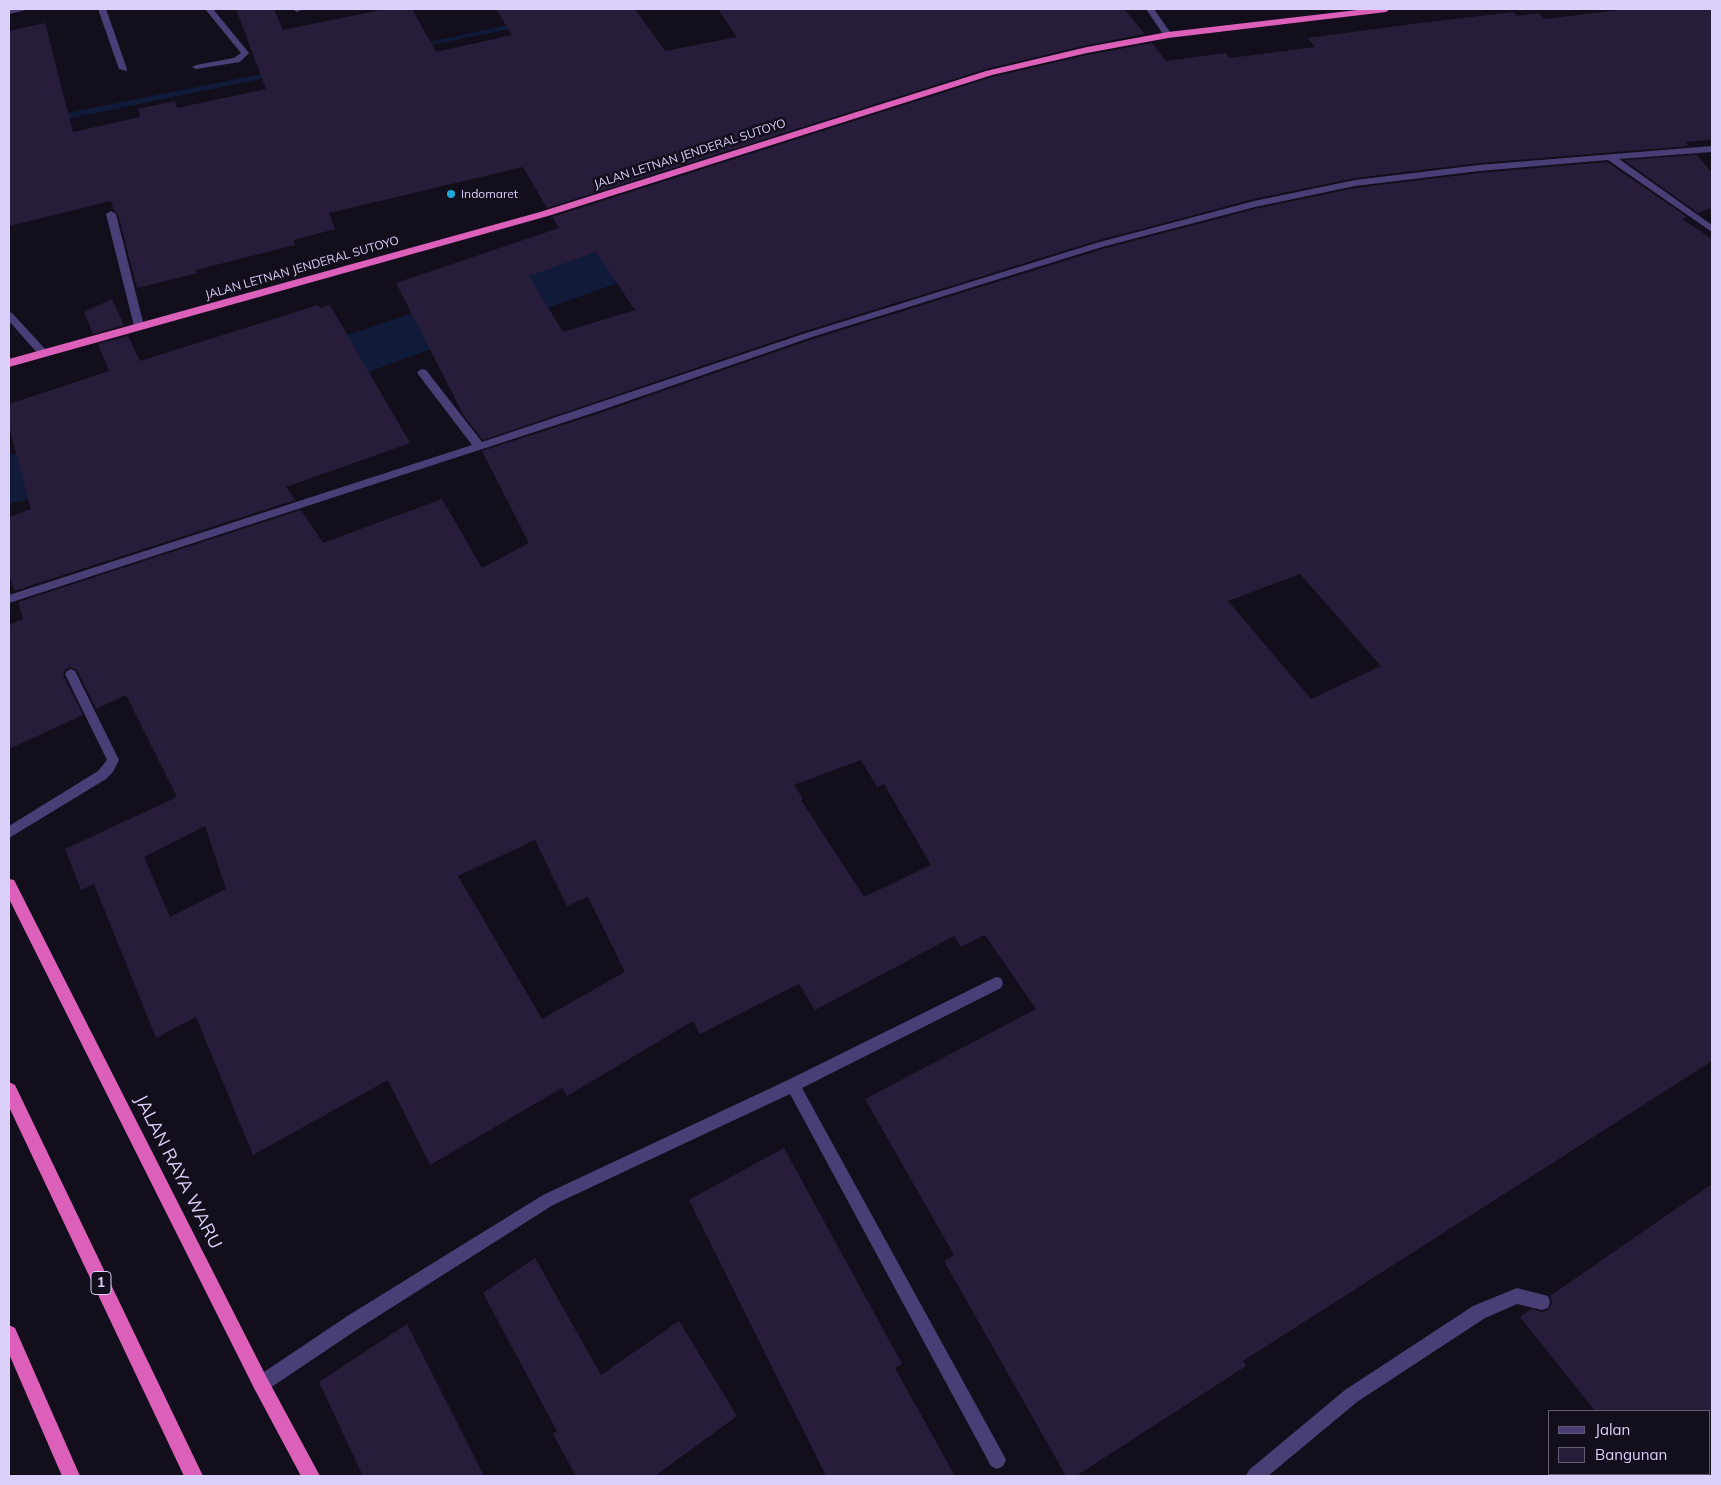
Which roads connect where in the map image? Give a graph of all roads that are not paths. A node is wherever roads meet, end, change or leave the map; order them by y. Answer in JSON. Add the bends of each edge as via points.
{"nodes":[{"id":1,"x":26,"y":9,"type":"edge"},
{"id":2,"x":102,"y":9,"type":"edge"},
{"id":3,"x":209,"y":9,"type":"edge"},
{"id":4,"x":1150,"y":9,"type":"edge"},
{"id":5,"x":1384,"y":9,"type":"edge"},
{"id":6,"x":9,"y":12,"type":"edge"},
{"id":7,"x":1168,"y":35,"type":"junction"},
{"id":8,"x":196,"y":67,"type":"dead end"},
{"id":9,"x":123,"y":70,"type":"dead end"},
{"id":10,"x":1712,"y":149,"type":"edge"},
{"id":11,"x":1611,"y":158,"type":"junction"},
{"id":12,"x":111,"y":214,"type":"dead end"},
{"id":13,"x":1712,"y":229,"type":"edge"},
{"id":14,"x":9,"y":315,"type":"edge"},
{"id":15,"x":139,"y":326,"type":"junction"},
{"id":16,"x":43,"y":353,"type":"junction"},
{"id":17,"x":9,"y":363,"type":"edge"},
{"id":18,"x":422,"y":372,"type":"dead end"},
{"id":19,"x":479,"y":446,"type":"junction"},
{"id":20,"x":9,"y":599,"type":"edge"},
{"id":21,"x":71,"y":674,"type":"dead end"},
{"id":22,"x":9,"y":833,"type":"edge"},
{"id":23,"x":9,"y":885,"type":"edge"},
{"id":24,"x":996,"y":983,"type":"dead end"},
{"id":25,"x":794,"y":1085,"type":"junction"},
{"id":26,"x":9,"y":1090,"type":"edge"},
{"id":27,"x":1542,"y":1302,"type":"dead end"},
{"id":28,"x":9,"y":1334,"type":"edge"},
{"id":29,"x":261,"y":1384,"type":"junction"},
{"id":30,"x":997,"y":1460,"type":"dead end"},
{"id":31,"x":71,"y":1476,"type":"edge"},
{"id":32,"x":194,"y":1476,"type":"edge"},
{"id":33,"x":311,"y":1476,"type":"edge"},
{"id":34,"x":1255,"y":1476,"type":"edge"}],
"edges":[{"from":1,"to":6,"type":"street"},
{"from":2,"to":9,"type":"street"},
{"from":3,"to":8,"type":"street","via":[[245,52],[237,60]]},
{"from":4,"to":7,"type":"street"},
{"from":5,"to":7,"type":"highway","name":"JALAN LETNAN JENDERAL SUTOYO"},
{"from":7,"to":15,"type":"highway","name":"JALAN LETNAN JENDERAL SUTOYO","via":[[989,73],[544,214]]},
{"from":10,"to":11,"type":"street"},
{"from":11,"to":13,"type":"street"},
{"from":11,"to":19,"type":"street","via":[[1479,168],[1355,183],[1254,204],[1099,245],[809,335]]},
{"from":12,"to":15,"type":"street"},
{"from":14,"to":16,"type":"street"},
{"from":15,"to":16,"type":"highway","name":"JALAN LETNAN JENDERAL SUTOYO"},
{"from":16,"to":17,"type":"highway","name":"JALAN LETNAN JENDERAL SUTOYO"},
{"from":18,"to":19,"type":"street"},
{"from":19,"to":20,"type":"street"},
{"from":21,"to":22,"type":"street","via":[[113,760],[102,775]]},
{"from":23,"to":29,"type":"highway","name":"JALAN RAYA WARU"},
{"from":24,"to":25,"type":"street"},
{"from":25,"to":29,"type":"street","via":[[548,1200],[355,1320]]},
{"from":25,"to":30,"type":"street"},
{"from":26,"to":32,"type":"highway","number":"1"},
{"from":27,"to":34,"type":"street","via":[[1517,1296],[1479,1312],[1351,1396]]},
{"from":28,"to":31,"type":"highway"},
{"from":29,"to":33,"type":"highway","name":"JALAN RAYA WARU"}]}
